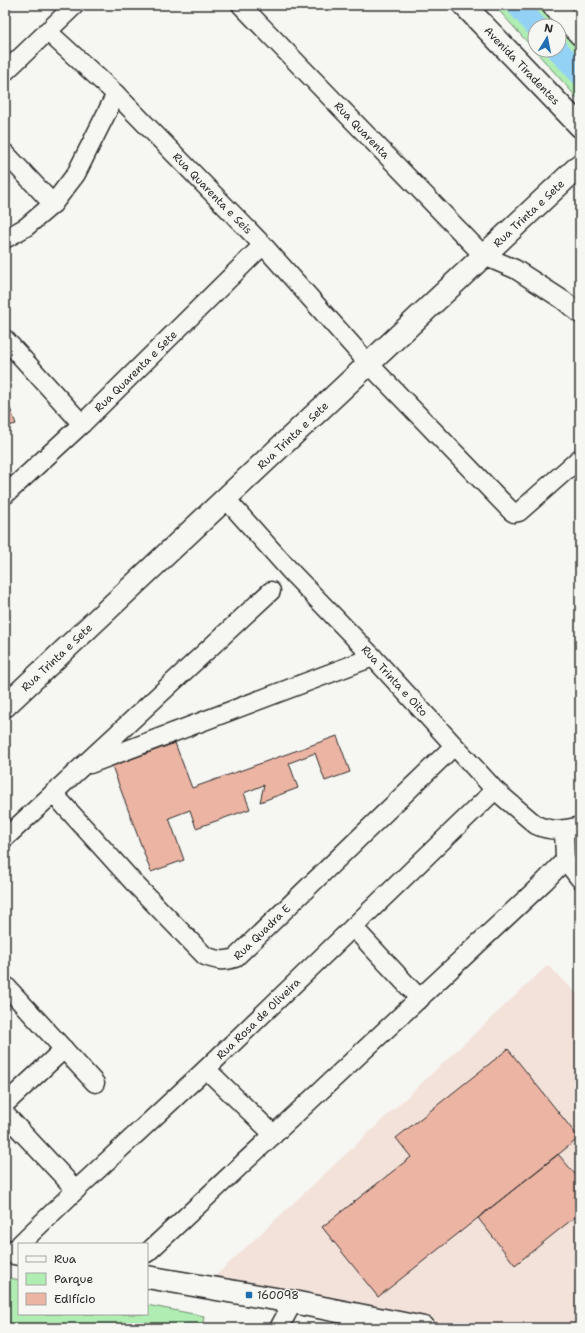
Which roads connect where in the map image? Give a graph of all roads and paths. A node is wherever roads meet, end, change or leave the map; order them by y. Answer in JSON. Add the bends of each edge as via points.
{"nodes":[{"id":1,"x":75,"y":5,"type":"edge"},
{"id":2,"x":241,"y":5,"type":"edge"},
{"id":3,"x":464,"y":5,"type":"edge"},
{"id":4,"x":561,"y":8,"type":"edge"},
{"id":5,"x":47,"y":31,"type":"junction"},
{"id":6,"x":580,"y":34,"type":"edge"},
{"id":7,"x":5,"y":72,"type":"edge"},
{"id":8,"x":116,"y":94,"type":"junction"},
{"id":9,"x":580,"y":126,"type":"edge"},
{"id":10,"x":5,"y":153,"type":"edge"},
{"id":11,"x":580,"y":165,"type":"edge"},
{"id":12,"x":53,"y":204,"type":"junction"},
{"id":13,"x":5,"y":239,"type":"edge"},
{"id":14,"x":263,"y":245,"type":"junction"},
{"id":15,"x":484,"y":256,"type":"junction"},
{"id":16,"x":580,"y":314,"type":"edge"},
{"id":17,"x":5,"y":339,"type":"edge"},
{"id":18,"x":369,"y":364,"type":"junction"},
{"id":19,"x":82,"y":424,"type":"junction"},
{"id":20,"x":580,"y":458,"type":"edge"},
{"id":21,"x":5,"y":495,"type":"edge"},
{"id":22,"x":226,"y":499,"type":"junction"},
{"id":23,"x":271,"y":591,"type":"dead end"},
{"id":24,"x":372,"y":657,"type":"junction"},
{"id":25,"x":5,"y":706,"type":"edge"},
{"id":26,"x":454,"y":746,"type":"junction"},
{"id":27,"x":82,"y":767,"type":"junction"},
{"id":28,"x":495,"y":790,"type":"junction"},
{"id":29,"x":53,"y":793,"type":"junction"},
{"id":30,"x":572,"y":828,"type":"edge"},
{"id":31,"x":5,"y":838,"type":"edge"},
{"id":32,"x":565,"y":860,"type":"junction"},
{"id":33,"x":580,"y":879,"type":"edge"},
{"id":34,"x":353,"y":926,"type":"junction"},
{"id":35,"x":5,"y":985,"type":"edge"},
{"id":36,"x":420,"y":999,"type":"junction"},
{"id":37,"x":64,"y":1049,"type":"junction"},
{"id":38,"x":206,"y":1069,"type":"junction"},
{"id":39,"x":96,"y":1083,"type":"dead end"},
{"id":40,"x":5,"y":1104,"type":"edge"},
{"id":41,"x":5,"y":1114,"type":"edge"},
{"id":42,"x":274,"y":1135,"type":"junction"},
{"id":43,"x":76,"y":1190,"type":"junction"},
{"id":44,"x":21,"y":1243,"type":"edge"},
{"id":45,"x":148,"y":1252,"type":"edge"},
{"id":46,"x":148,"y":1277,"type":"edge"},
{"id":47,"x":292,"y":1302,"type":"junction"},
{"id":48,"x":279,"y":1328,"type":"edge"},
{"id":49,"x":424,"y":1328,"type":"edge"}],
"edges":[{"from":1,"to":5,"type":"street"},
{"from":2,"to":15,"type":"street","name":"Rua Quarenta"},
{"from":3,"to":9,"type":"street","name":"Avenida Tiradentes"},
{"from":4,"to":6,"type":"street"},
{"from":5,"to":7,"type":"street"},
{"from":5,"to":8,"type":"street","name":"Rua Quarenta e Seis"},
{"from":8,"to":12,"type":"street","via":[[76,174]]},
{"from":8,"to":14,"type":"street","name":"Rua Quarenta e Seis"},
{"from":10,"to":12,"type":"street"},
{"from":11,"to":15,"type":"street","name":"Rua Trinta e Sete"},
{"from":12,"to":13,"type":"street","via":[[26,227]]},
{"from":14,"to":18,"type":"street","name":"Rua Quarenta e Seis"},
{"from":14,"to":19,"type":"street","name":"Rua Quarenta e Sete"},
{"from":15,"to":16,"type":"street","via":[[515,269]]},
{"from":15,"to":18,"type":"street","name":"Rua Trinta e Sete"},
{"from":17,"to":19,"type":"street"},
{"from":18,"to":20,"type":"street","name":"Rua Quarenta e Seis","via":[[514,513],[519,512]]},
{"from":18,"to":22,"type":"street","name":"Rua Trinta e Sete"},
{"from":19,"to":21,"type":"street","name":"Rua Quarenta e Sete"},
{"from":22,"to":24,"type":"street","name":"Rua Trinta e Oito"},
{"from":22,"to":25,"type":"street","name":"Rua Trinta e Sete"},
{"from":23,"to":27,"type":"street"},
{"from":24,"to":26,"type":"street","name":"Rua Trinta e Oito"},
{"from":24,"to":27,"type":"street"},
{"from":26,"to":28,"type":"street","name":"Rua Trinta e Oito"},
{"from":26,"to":29,"type":"street","name":"Rua Quadra E","via":[[235,958],[226,961],[217,961],[205,956],[134,883]]},
{"from":27,"to":29,"type":"street"},
{"from":28,"to":30,"type":"street","name":"Rua Trinta e Oito","via":[[544,829]]},
{"from":28,"to":34,"type":"street","name":"Rua Rosa de Oliveira"},
{"from":29,"to":31,"type":"street"},
{"from":30,"to":32,"type":"street"},
{"from":32,"to":33,"type":"street"},
{"from":32,"to":36,"type":"street"},
{"from":34,"to":36,"type":"street"},
{"from":34,"to":38,"type":"street","name":"Rua Rosa de Oliveira"},
{"from":35,"to":37,"type":"street"},
{"from":36,"to":42,"type":"street"},
{"from":37,"to":39,"type":"street"},
{"from":37,"to":40,"type":"street"},
{"from":38,"to":42,"type":"street"},
{"from":38,"to":43,"type":"street","name":"Rua Rosa de Oliveira"},
{"from":41,"to":43,"type":"street"},
{"from":42,"to":45,"type":"street"},
{"from":43,"to":44,"type":"street","name":"Rua Rosa de Oliveira"},
{"from":46,"to":47,"type":"street"},
{"from":47,"to":48,"type":"street"},
{"from":47,"to":49,"type":"street"}]}
